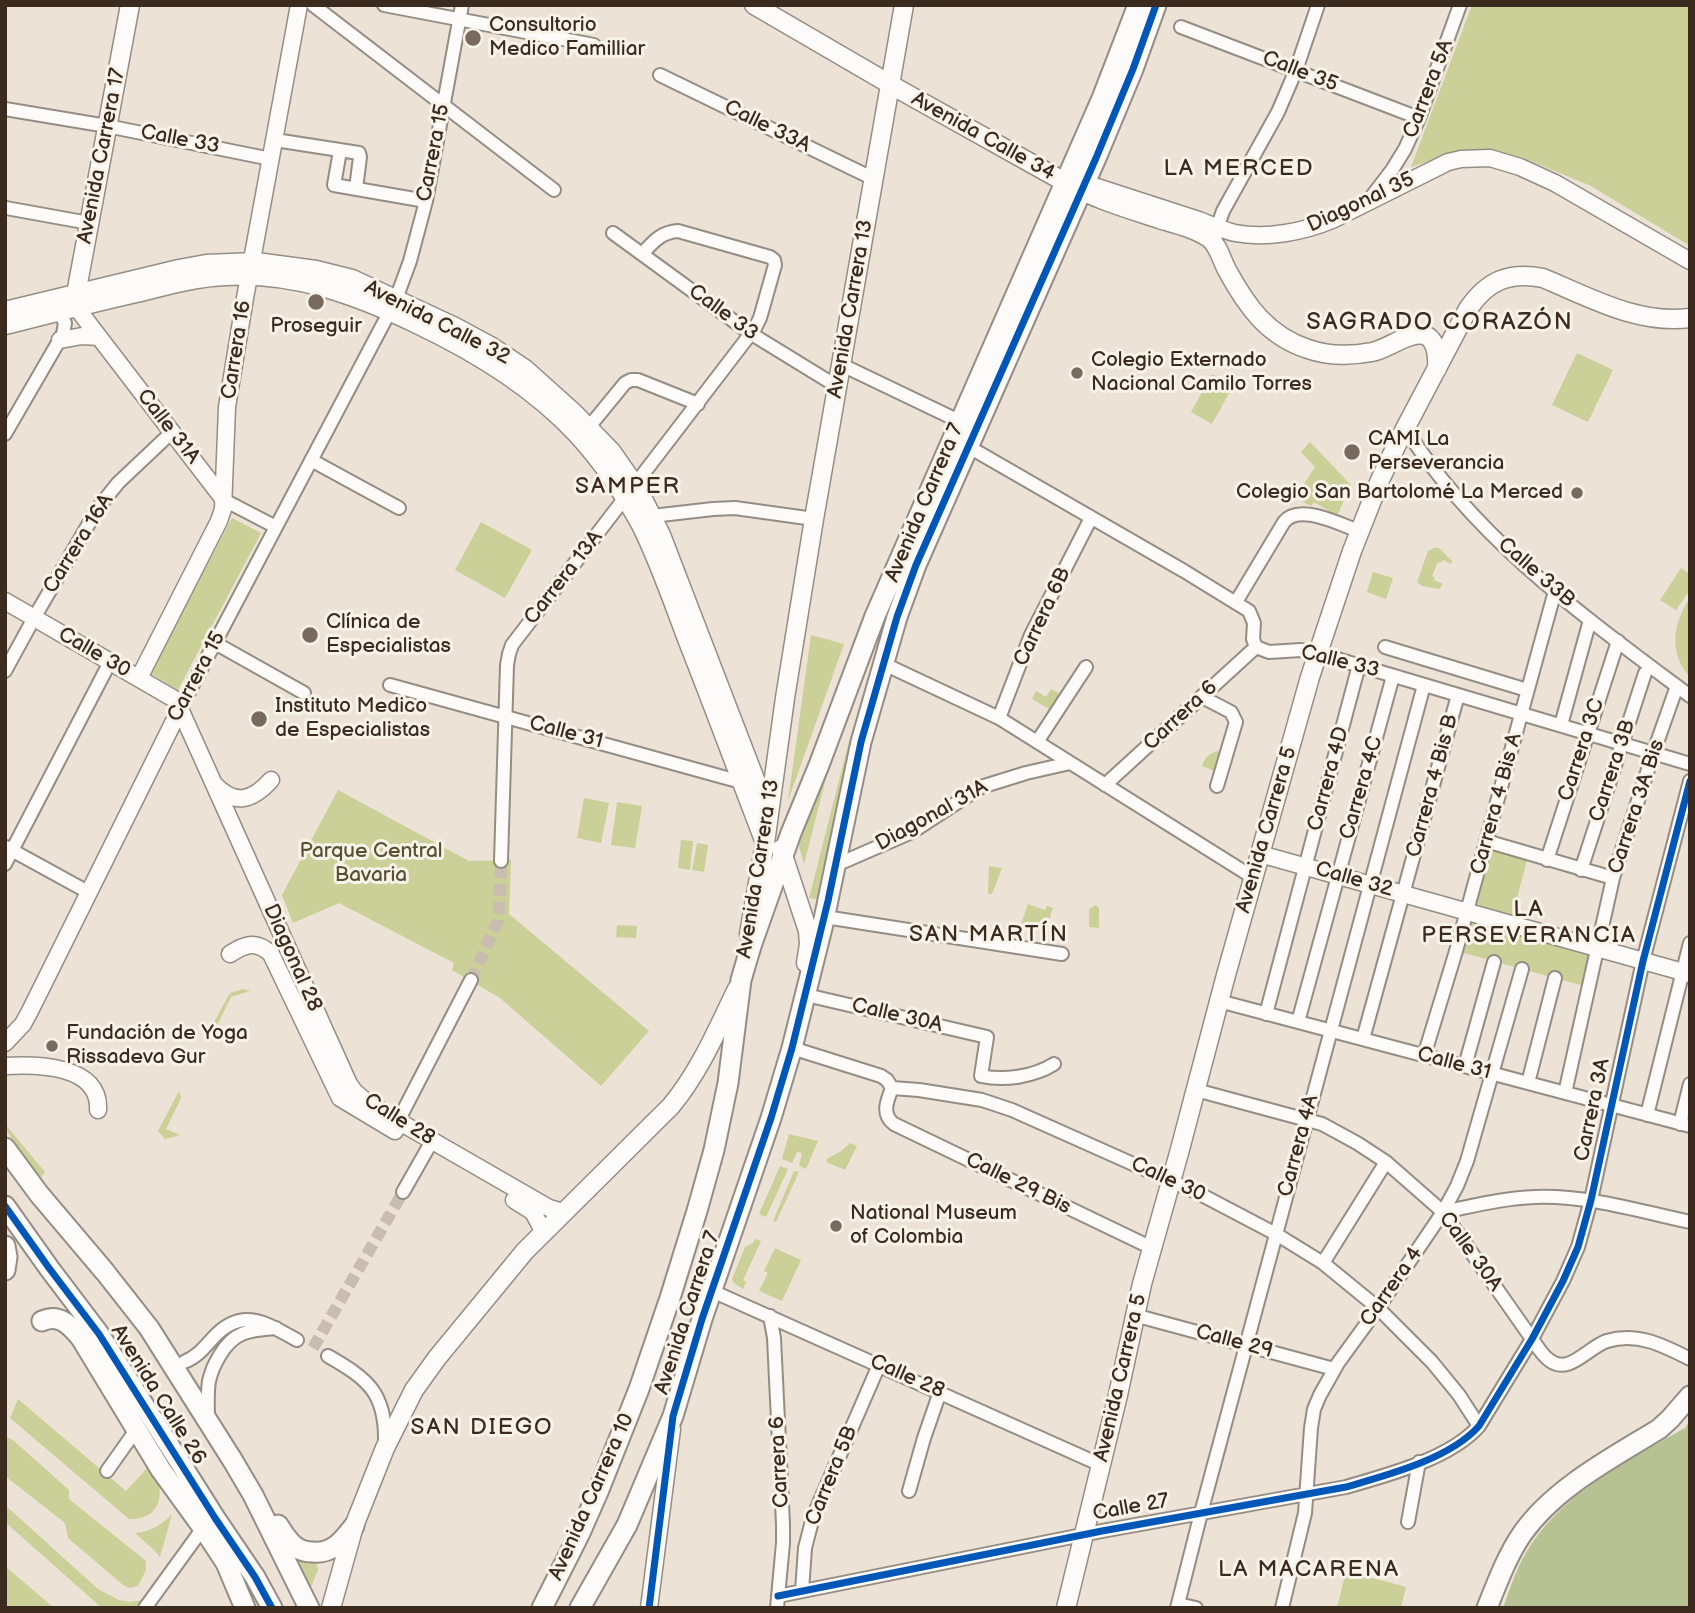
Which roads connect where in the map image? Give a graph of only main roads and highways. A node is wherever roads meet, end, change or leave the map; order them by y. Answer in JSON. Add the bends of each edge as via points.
{"nodes":[{"id":1,"x":130,"y":5,"type":"edge"},
{"id":2,"x":754,"y":5,"type":"edge"},
{"id":3,"x":904,"y":5,"type":"edge"},
{"id":4,"x":1138,"y":5,"type":"edge"},
{"id":5,"x":1156,"y":5,"type":"edge"},
{"id":6,"x":890,"y":84,"type":"junction"},
{"id":7,"x":1077,"y":186,"type":"junction"},
{"id":8,"x":70,"y":304,"type":"junction"},
{"id":9,"x":393,"y":305,"type":"junction"},
{"id":10,"x":5,"y":311,"type":"edge"},
{"id":11,"x":1690,"y":318,"type":"edge"},
{"id":12,"x":5,"y":324,"type":"edge"},
{"id":13,"x":1437,"y":369,"type":"junction"},
{"id":14,"x":630,"y":492,"type":"junction"},
{"id":15,"x":779,"y":740,"type":"junction"},
{"id":16,"x":742,"y":746,"type":"junction"},
{"id":17,"x":769,"y":816,"type":"junction"},
{"id":18,"x":765,"y":843,"type":"junction"},
{"id":19,"x":783,"y":855,"type":"junction"},
{"id":20,"x":741,"y":980,"type":"junction"},
{"id":21,"x":771,"y":1118,"type":"junction"},
{"id":22,"x":5,"y":1148,"type":"edge"},
{"id":23,"x":5,"y":1206,"type":"edge"},
{"id":24,"x":5,"y":1246,"type":"edge"},
{"id":25,"x":5,"y":1270,"type":"edge"},
{"id":26,"x":41,"y":1321,"type":"dead end"},
{"id":27,"x":1690,"y":1396,"type":"edge"},
{"id":28,"x":673,"y":1416,"type":"joint"},
{"id":29,"x":233,"y":1461,"type":"junction"},
{"id":30,"x":169,"y":1464,"type":"junction"},
{"id":31,"x":209,"y":1523,"type":"junction"},
{"id":32,"x":354,"y":1525,"type":"junction"},
{"id":33,"x":244,"y":1608,"type":"edge"},
{"id":34,"x":272,"y":1608,"type":"edge"},
{"id":35,"x":309,"y":1608,"type":"edge"},
{"id":36,"x":331,"y":1608,"type":"edge"},
{"id":37,"x":542,"y":1608,"type":"edge"},
{"id":38,"x":580,"y":1608,"type":"edge"},
{"id":39,"x":1066,"y":1608,"type":"edge"},
{"id":40,"x":1487,"y":1608,"type":"edge"}],
"edges":[{"from":1,"to":8,"type":"main road","name":"Avenida Carrera 17"},
{"from":2,"to":6,"type":"main road","name":"Avenida Calle 34"},
{"from":3,"to":6,"type":"main road","name":"Avenida Carrera 13"},
{"from":4,"to":7,"type":"main road","name":"Avenida Carrera 7"},
{"from":5,"to":7,"type":"main road","name":"Avenida Carrera 7","via":[[1133,69]]},
{"from":6,"to":7,"type":"main road","name":"Avenida Calle 34"},
{"from":6,"to":15,"type":"main road","name":"Avenida Carrera 13"},
{"from":7,"to":13,"type":"main road","name":"Avenida Calle 34","via":[[1102,201],[1139,207],[1214,243],[1245,300],[1272,331],[1291,343],[1328,354],[1360,354],[1421,335],[1436,348]]},
{"from":7,"to":19,"type":"main road","name":"Avenida Carrera 7","via":[[961,422],[875,616]]},
{"from":7,"to":21,"type":"main road","name":"Avenida Carrera 7","via":[[912,573],[861,742],[825,917]]},
{"from":8,"to":9,"type":"main road","name":"Avenida Calle 32","via":[[193,266],[231,262]]},
{"from":8,"to":10,"type":"main road","name":"Avenida Calle 32"},
{"from":8,"to":12,"type":"main road","name":"Avenida Calle 32"},
{"from":9,"to":14,"type":"main road","name":"Avenida Calle 32","via":[[537,397]]},
{"from":9,"to":14,"type":"main road","name":"Avenida Calle 32","via":[[454,327],[508,357],[543,384],[618,460]]},
{"from":11,"to":13,"type":"main road","name":"Avenida Carrera 5","via":[[1644,316],[1543,278],[1516,276],[1491,284],[1476,297]]},
{"from":13,"to":39,"type":"main road","name":"Avenida Carrera 5","via":[[1383,471],[1317,653],[1134,1315]]},
{"from":14,"to":16,"type":"main road","name":"Avenida Calle 32","via":[[652,516]]},
{"from":14,"to":18,"type":"main road","name":"Avenida Calle 32"},
{"from":15,"to":16,"type":"main road","via":[[764,753]]},
{"from":15,"to":17,"type":"main road","name":"Avenida Carrera 13"},
{"from":16,"to":17,"type":"main road","name":"Avenida Calle 32"},
{"from":17,"to":18,"type":"main road","name":"Avenida Carrera 13"},
{"from":17,"to":19,"type":"main road","name":"Avenida Calle 32"},
{"from":18,"to":20,"type":"main road","name":"Avenida Carrera 13"},
{"from":19,"to":20,"type":"main road","name":"Avenida Carrera 7"},
{"from":19,"to":21,"type":"main road","name":"Avenida Carrera 7","via":[[809,944]]},
{"from":20,"to":32,"type":"main road","name":"Avenida Carrera 13","via":[[685,1089],[543,1231],[422,1378],[385,1448]]},
{"from":20,"to":37,"type":"main road","name":"Avenida Carrera 10","via":[[725,1099],[698,1211],[639,1389],[580,1533]]},
{"from":21,"to":28,"type":"main road","name":"Avenida Carrera 7"},
{"from":22,"to":29,"type":"main road","name":"Avenida Calle 26","via":[[139,1315]]},
{"from":23,"to":30,"type":"main road","name":"Avenida Calle 26","via":[[99,1334],[130,1383]]},
{"from":24,"to":25,"type":"main road"},
{"from":26,"to":30,"type":"main road","via":[[59,1319],[71,1326],[136,1430]]},
{"from":27,"to":40,"type":"main road","via":[[1659,1429],[1581,1479],[1533,1520],[1508,1559]]},
{"from":28,"to":38,"type":"main road","name":"Avenida Carrera 10","via":[[627,1525]]},
{"from":29,"to":32,"type":"main road","via":[[297,1548],[325,1552],[342,1541]]},
{"from":29,"to":35,"type":"main road","name":"Avenida Calle 26"},
{"from":30,"to":31,"type":"main road"},
{"from":31,"to":33,"type":"main road"},
{"from":31,"to":34,"type":"main road","via":[[255,1577]]},
{"from":32,"to":36,"type":"main road","name":"Avenida Carrera 13"}]}
